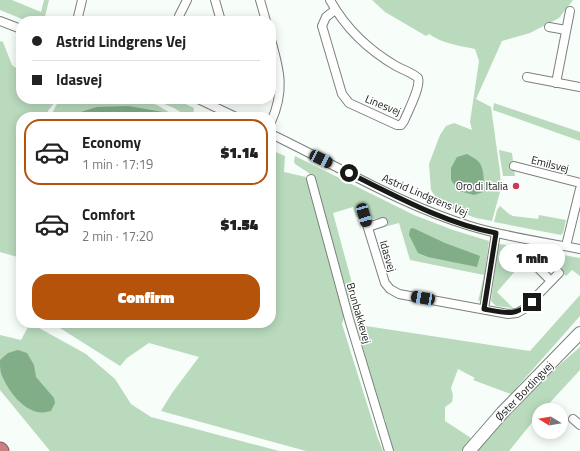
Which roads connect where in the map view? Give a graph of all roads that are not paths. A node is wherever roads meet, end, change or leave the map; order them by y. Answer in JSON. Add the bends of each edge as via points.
{"nodes":[{"id":1,"x":82,"y":0,"type":"edge"},
{"id":2,"x":187,"y":0,"type":"edge"},
{"id":3,"x":215,"y":0,"type":"edge"},
{"id":4,"x":260,"y":0,"type":"edge"},
{"id":5,"x":330,"y":0,"type":"edge"},
{"id":6,"x":335,"y":10,"type":"junction"},
{"id":7,"x":570,"y":11,"type":"dead end"},
{"id":8,"x":78,"y":16,"type":"edge"},
{"id":9,"x":179,"y":16,"type":"edge"},
{"id":10,"x":220,"y":16,"type":"edge"},
{"id":11,"x":265,"y":16,"type":"edge"},
{"id":12,"x":0,"y":21,"type":"edge"},
{"id":13,"x":16,"y":27,"type":"edge"},
{"id":14,"x":550,"y":27,"type":"dead end"},
{"id":15,"x":566,"y":30,"type":"junction"},
{"id":16,"x":276,"y":66,"type":"edge"},
{"id":17,"x":527,"y":77,"type":"dead end"},
{"id":18,"x":556,"y":83,"type":"junction"},
{"id":19,"x":580,"y":87,"type":"edge"},
{"id":20,"x":209,"y":104,"type":"edge"},
{"id":21,"x":225,"y":112,"type":"edge"},
{"id":22,"x":274,"y":112,"type":"edge"},
{"id":23,"x":276,"y":136,"type":"edge"},
{"id":24,"x":514,"y":166,"type":"dead end"},
{"id":25,"x":312,"y":179,"type":"dead end"},
{"id":26,"x":580,"y":183,"type":"edge"},
{"id":27,"x":580,"y":189,"type":"edge"},
{"id":28,"x":364,"y":215,"type":"dead end"},
{"id":29,"x":577,"y":217,"type":"edge"},
{"id":30,"x":383,"y":222,"type":"dead end"},
{"id":31,"x":368,"y":227,"type":"junction"},
{"id":32,"x":496,"y":233,"type":"junction"},
{"id":33,"x":566,"y":246,"type":"junction"},
{"id":34,"x":580,"y":249,"type":"edge"},
{"id":35,"x":540,"y":270,"type":"dead end"},
{"id":36,"x":560,"y":273,"type":"dead end"},
{"id":37,"x":551,"y":281,"type":"junction"},
{"id":38,"x":484,"y":309,"type":"junction"},
{"id":39,"x":580,"y":333,"type":"edge"},
{"id":40,"x":573,"y":419,"type":"dead end"},
{"id":41,"x":580,"y":425,"type":"edge"},
{"id":42,"x":389,"y":451,"type":"edge"},
{"id":43,"x":469,"y":451,"type":"edge"}],
"edges":[{"from":1,"to":8,"type":"street"},
{"from":2,"to":9,"type":"street"},
{"from":3,"to":10,"type":"street"},
{"from":4,"to":11,"type":"street"},
{"from":5,"to":6,"type":"street","name":"Linesvej"},
{"from":6,"to":6,"type":"street","name":"Linesvej","via":[[365,45],[418,78],[401,124],[397,125],[349,103],[342,94],[322,26],[326,17]]},
{"from":7,"to":15,"type":"street"},
{"from":12,"to":13,"type":"street"},
{"from":14,"to":15,"type":"street"},
{"from":15,"to":18,"type":"street"},
{"from":16,"to":22,"type":"street","via":[[280,95]]},
{"from":17,"to":18,"type":"street"},
{"from":18,"to":19,"type":"street"},
{"from":20,"to":21,"type":"street"},
{"from":23,"to":32,"type":"street","name":"Astrid Lindgrens Vej","via":[[420,208],[468,226]]},
{"from":24,"to":26,"type":"street","name":"Emilsvej"},
{"from":25,"to":42,"type":"street","name":"Brunbakkevej","via":[[349,319]]},
{"from":27,"to":29,"type":"street"},
{"from":28,"to":31,"type":"street","name":"Idasvej"},
{"from":29,"to":33,"type":"street"},
{"from":30,"to":31,"type":"street"},
{"from":31,"to":38,"type":"street","name":"Idasvej","via":[[384,283],[390,289],[399,294]]},
{"from":32,"to":33,"type":"street","name":"Astrid Lindgrens Vej"},
{"from":32,"to":38,"type":"street"},
{"from":33,"to":34,"type":"street","name":"Astrid Lindgrens Vej"},
{"from":35,"to":37,"type":"street"},
{"from":36,"to":37,"type":"street","name":"Idasvej"},
{"from":37,"to":38,"type":"street","name":"Idasvej","via":[[524,309],[517,312],[508,314]]},
{"from":39,"to":43,"type":"street","name":"Øster Bordingvej"},
{"from":40,"to":41,"type":"street"}]}
